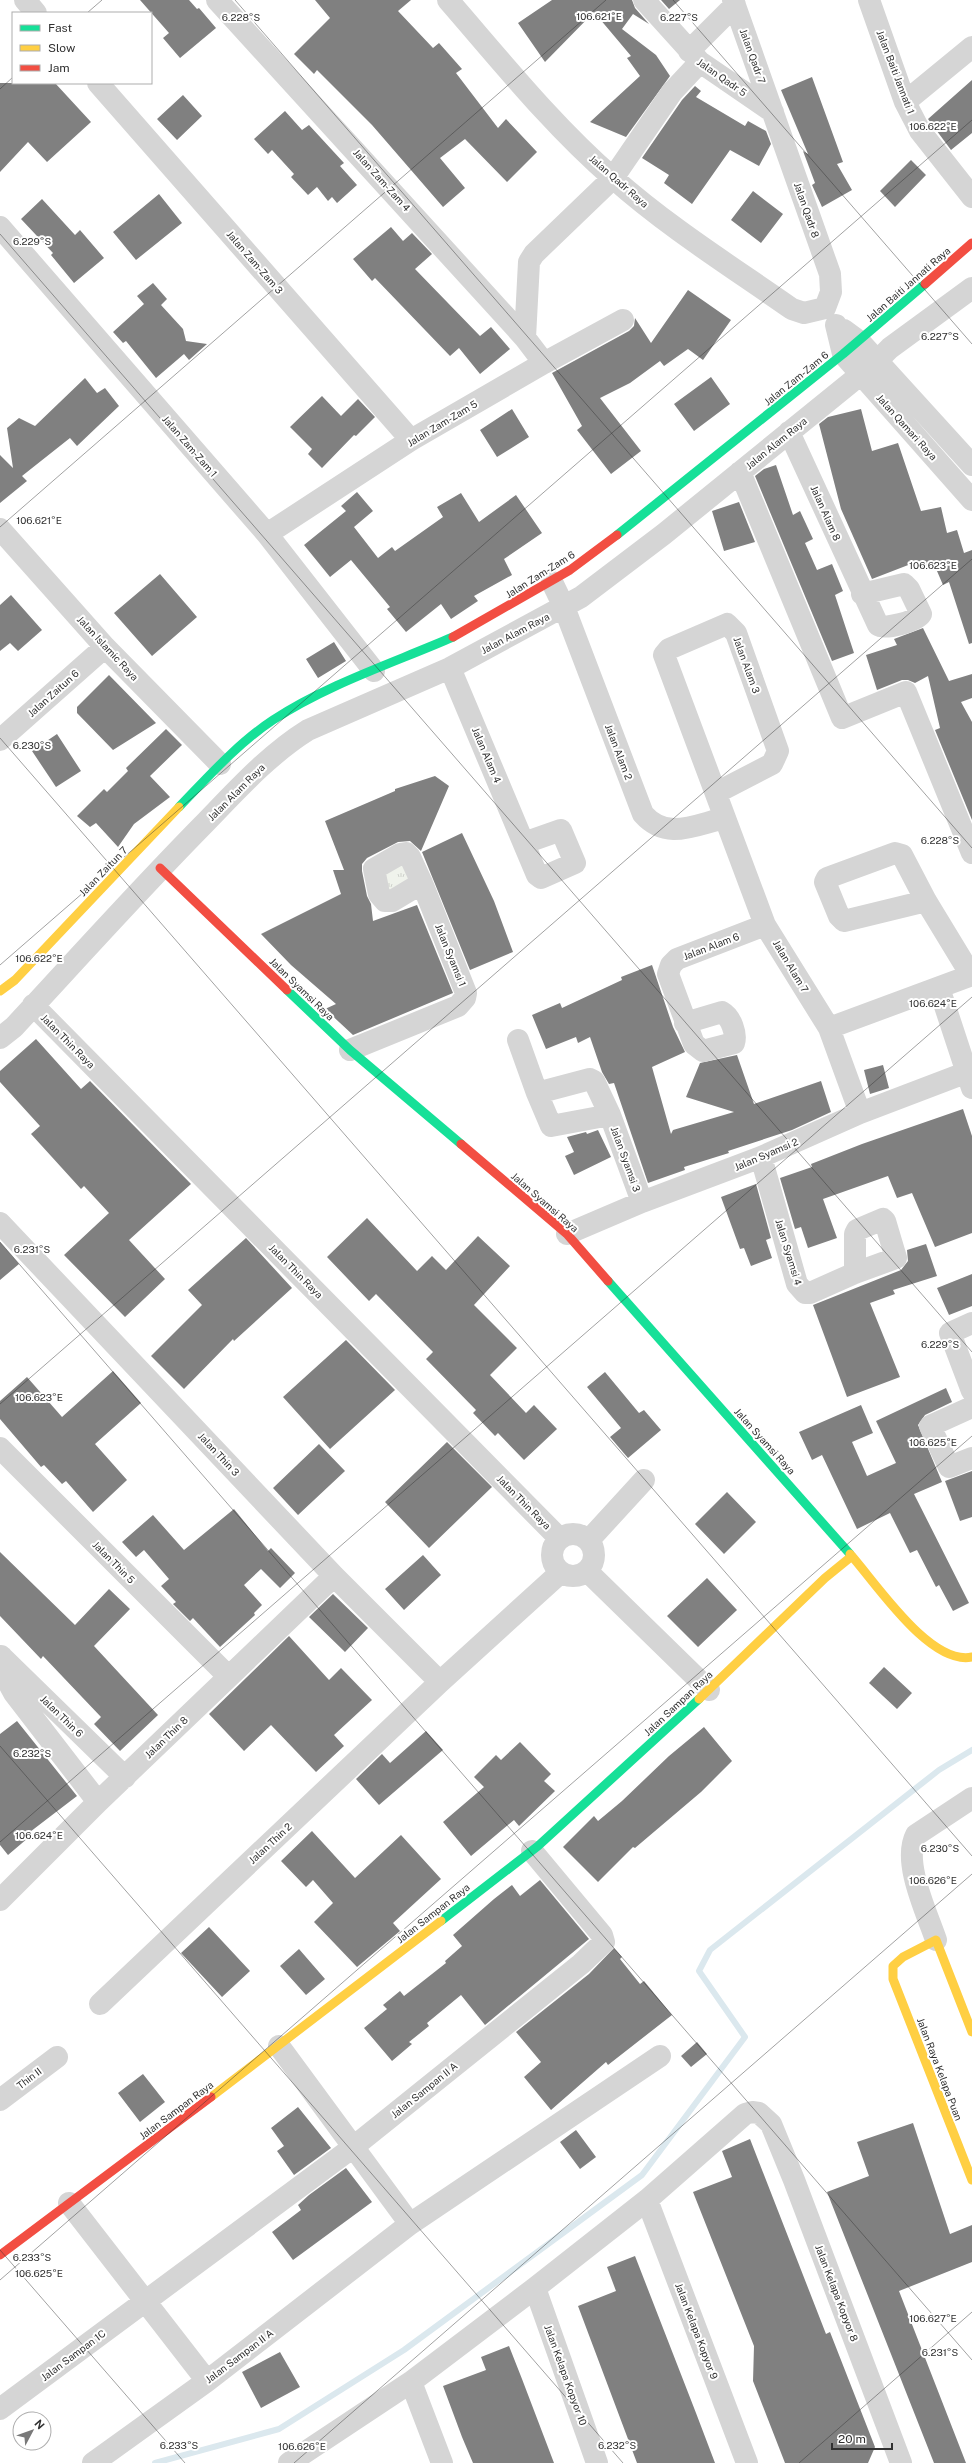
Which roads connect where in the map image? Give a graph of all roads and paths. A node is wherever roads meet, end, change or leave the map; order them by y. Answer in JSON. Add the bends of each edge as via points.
{"nodes":[{"id":1,"x":25,"y":0,"type":"edge"},
{"id":2,"x":217,"y":0,"type":"edge"},
{"id":3,"x":448,"y":0,"type":"edge"},
{"id":4,"x":644,"y":0,"type":"edge"},
{"id":5,"x":869,"y":0,"type":"edge"},
{"id":6,"x":734,"y":3,"type":"edge"},
{"id":7,"x":35,"y":12,"type":"edge"},
{"id":8,"x":972,"y":47,"type":"edge"},
{"id":9,"x":694,"y":57,"type":"junction"},
{"id":10,"x":99,"y":84,"type":"edge"},
{"id":11,"x":905,"y":102,"type":"junction"},
{"id":12,"x":773,"y":112,"type":"junction"},
{"id":13,"x":613,"y":178,"type":"junction"},
{"id":14,"x":972,"y":197,"type":"edge"},
{"id":15,"x":0,"y":227,"type":"edge"},
{"id":16,"x":972,"y":243,"type":"edge"},
{"id":17,"x":972,"y":288,"type":"edge"},
{"id":18,"x":831,"y":317,"type":"junction"},
{"id":19,"x":623,"y":320,"type":"dead end"},
{"id":20,"x":525,"y":338,"type":"junction"},
{"id":21,"x":859,"y":341,"type":"junction"},
{"id":22,"x":843,"y":354,"type":"junction"},
{"id":23,"x":544,"y":363,"type":"junction"},
{"id":24,"x":868,"y":368,"type":"junction"},
{"id":25,"x":789,"y":432,"type":"junction"},
{"id":26,"x":411,"y":440,"type":"junction"},
{"id":27,"x":964,"y":443,"type":"edge"},
{"id":28,"x":934,"y":457,"type":"junction"},
{"id":29,"x":972,"y":466,"type":"edge"},
{"id":30,"x":740,"y":472,"type":"junction"},
{"id":31,"x":972,"y":500,"type":"edge"},
{"id":32,"x":0,"y":529,"type":"edge"},
{"id":33,"x":267,"y":534,"type":"junction"},
{"id":34,"x":552,"y":582,"type":"junction"},
{"id":35,"x":862,"y":594,"type":"dead end"},
{"id":36,"x":564,"y":607,"type":"junction"},
{"id":37,"x":105,"y":647,"type":"junction"},
{"id":38,"x":450,"y":668,"type":"junction"},
{"id":39,"x":374,"y":671,"type":"junction"},
{"id":40,"x":0,"y":740,"type":"edge"},
{"id":41,"x":220,"y":764,"type":"junction"},
{"id":42,"x":716,"y":793,"type":"junction"},
{"id":43,"x":725,"y":818,"type":"junction"},
{"id":44,"x":524,"y":843,"type":"dead end"},
{"id":45,"x":972,"y":853,"type":"edge"},
{"id":46,"x":160,"y":868,"type":"junction"},
{"id":47,"x":422,"y":884,"type":"dead end"},
{"id":48,"x":926,"y":901,"type":"dead end"},
{"id":49,"x":765,"y":925,"type":"junction"},
{"id":50,"x":972,"y":975,"type":"edge"},
{"id":51,"x":939,"y":988,"type":"junction"},
{"id":52,"x":0,"y":991,"type":"edge"},
{"id":53,"x":33,"y":1005,"type":"junction"},
{"id":54,"x":685,"y":1023,"type":"dead end"},
{"id":55,"x":828,"y":1028,"type":"junction"},
{"id":56,"x":0,"y":1038,"type":"edge"},
{"id":57,"x":518,"y":1040,"type":"dead end"},
{"id":58,"x":350,"y":1050,"type":"junction"},
{"id":59,"x":969,"y":1080,"type":"edge"},
{"id":60,"x":537,"y":1093,"type":"junction"},
{"id":61,"x":860,"y":1113,"type":"junction"},
{"id":62,"x":610,"y":1115,"type":"junction"},
{"id":63,"x":761,"y":1157,"type":"junction"},
{"id":64,"x":642,"y":1202,"type":"junction"},
{"id":65,"x":0,"y":1223,"type":"edge"},
{"id":66,"x":567,"y":1234,"type":"junction"},
{"id":67,"x":855,"y":1273,"type":"dead end"},
{"id":68,"x":972,"y":1323,"type":"edge"},
{"id":69,"x":972,"y":1391,"type":"edge"},
{"id":70,"x":972,"y":1407,"type":"edge"},
{"id":71,"x":0,"y":1448,"type":"edge"},
{"id":72,"x":972,"y":1458,"type":"edge"},
{"id":73,"x":644,"y":1480,"type":"dead end"},
{"id":74,"x":559,"y":1538,"type":"junction"},
{"id":75,"x":588,"y":1540,"type":"junction"},
{"id":76,"x":852,"y":1556,"type":"junction"},
{"id":77,"x":587,"y":1571,"type":"junction"},
{"id":78,"x":560,"y":1573,"type":"junction"},
{"id":79,"x":334,"y":1576,"type":"junction"},
{"id":80,"x":1,"y":1656,"type":"edge"},
{"id":81,"x":972,"y":1656,"type":"edge"},
{"id":82,"x":228,"y":1676,"type":"junction"},
{"id":83,"x":440,"y":1682,"type":"junction"},
{"id":84,"x":709,"y":1690,"type":"junction"},
{"id":85,"x":125,"y":1777,"type":"junction"},
{"id":86,"x":972,"y":1798,"type":"edge"},
{"id":87,"x":98,"y":1802,"type":"junction"},
{"id":88,"x":532,"y":1851,"type":"junction"},
{"id":89,"x":0,"y":1900,"type":"edge"},
{"id":90,"x":936,"y":1940,"type":"junction"},
{"id":91,"x":100,"y":2004,"type":"dead end"},
{"id":92,"x":972,"y":2032,"type":"edge"},
{"id":93,"x":279,"y":2046,"type":"junction"},
{"id":94,"x":660,"y":2056,"type":"dead end"},
{"id":95,"x":57,"y":2057,"type":"dead end"},
{"id":96,"x":0,"y":2100,"type":"edge"},
{"id":97,"x":352,"y":2148,"type":"junction"},
{"id":98,"x":972,"y":2180,"type":"edge"},
{"id":99,"x":647,"y":2200,"type":"junction"},
{"id":100,"x":69,"y":2203,"type":"junction"},
{"id":101,"x":410,"y":2224,"type":"junction"},
{"id":102,"x":0,"y":2255,"type":"edge"},
{"id":103,"x":535,"y":2288,"type":"junction"},
{"id":104,"x":145,"y":2301,"type":"junction"},
{"id":105,"x":206,"y":2381,"type":"junction"},
{"id":106,"x":411,"y":2382,"type":"junction"},
{"id":107,"x":0,"y":2409,"type":"edge"},
{"id":108,"x":93,"y":2463,"type":"edge"},
{"id":109,"x":289,"y":2463,"type":"edge"},
{"id":110,"x":442,"y":2463,"type":"edge"},
{"id":111,"x":597,"y":2463,"type":"edge"},
{"id":112,"x":747,"y":2463,"type":"edge"},
{"id":113,"x":901,"y":2463,"type":"edge"}],
"edges":[{"from":1,"to":7,"type":"street"},
{"from":2,"to":20,"type":"street","name":"Jalan Zam-Zam 4"},
{"from":3,"to":13,"type":"street","name":"Jalan Qadr Raya","via":[[544,112]]},
{"from":4,"to":9,"type":"street","name":"Jalan Qadr 5"},
{"from":5,"to":11,"type":"street","name":"Jalan Baiti Jannati 1"},
{"from":6,"to":9,"type":"street"},
{"from":6,"to":12,"type":"street","name":"Jalan Qadr 7"},
{"from":8,"to":11,"type":"street"},
{"from":9,"to":12,"type":"street","name":"Jalan Qadr 5"},
{"from":9,"to":13,"type":"street"},
{"from":10,"to":26,"type":"street","name":"Jalan Zam-Zam 3"},
{"from":11,"to":14,"type":"street","name":"Jalan Baiti Jannati 1","via":[[920,131]]},
{"from":12,"to":18,"type":"street","name":"Jalan Qadr 8","via":[[830,274]]},
{"from":13,"to":18,"type":"street","name":"Jalan Qadr Raya","via":[[657,215],[792,310]]},
{"from":13,"to":20,"type":"street","via":[[534,254],[529,262]]},
{"from":15,"to":33,"type":"street","name":"Jalan Zam-Zam 1"},
{"from":16,"to":21,"type":"street","name":"Jalan Baiti Jannati Raya"},
{"from":17,"to":24,"type":"street","name":"Jalan Alam Raya","via":[[890,348]]},
{"from":18,"to":21,"type":"street","name":"Jalan Qamari Raya"},
{"from":18,"to":22,"type":"street"},
{"from":19,"to":23,"type":"street","name":"Jalan Zam-Zam 5"},
{"from":20,"to":23,"type":"street","name":"Jalan Zam-Zam 4"},
{"from":21,"to":22,"type":"street","name":"Jalan Baiti Jannati Raya"},
{"from":21,"to":24,"type":"street","name":"Jalan Qamari Raya"},
{"from":22,"to":24,"type":"street","name":"Jalan Qamari Raya"},
{"from":22,"to":34,"type":"street","name":"Jalan Zam-Zam 6","via":[[650,510]]},
{"from":23,"to":26,"type":"street","name":"Jalan Zam-Zam 5"},
{"from":24,"to":25,"type":"street","name":"Jalan Alam Raya"},
{"from":24,"to":27,"type":"street","name":"Jalan Qamari Raya"},
{"from":24,"to":28,"type":"street","name":"Jalan Qamari Raya"},
{"from":25,"to":30,"type":"street","name":"Jalan Alam Raya"},
{"from":25,"to":35,"type":"street","name":"Jalan Alam 8"},
{"from":26,"to":33,"type":"street","name":"Jalan Zam-Zam 5"},
{"from":27,"to":28,"type":"street"},
{"from":27,"to":29,"type":"street","name":"Jalan Qamari Raya"},
{"from":28,"to":31,"type":"street","name":"Jalan Qamari Raya"},
{"from":30,"to":36,"type":"street","name":"Jalan Alam Raya","via":[[664,534]]},
{"from":30,"to":45,"type":"street","via":[[842,718],[906,692]]},
{"from":32,"to":37,"type":"street","name":"Jalan Islamic Raya"},
{"from":33,"to":39,"type":"street","name":"Jalan Zam-Zam 1"},
{"from":34,"to":36,"type":"street","name":"Jalan Alam 2"},
{"from":34,"to":39,"type":"street","name":"Jalan Zam-Zam 6","via":[[459,635]]},
{"from":36,"to":38,"type":"street","name":"Jalan Alam Raya"},
{"from":36,"to":43,"type":"street","name":"Jalan Alam 2","via":[[643,814],[654,825],[669,830]]},
{"from":37,"to":40,"type":"street","name":"Jalan Zaitun 6"},
{"from":37,"to":41,"type":"street","name":"Jalan Islamic Raya"},
{"from":38,"to":44,"type":"street","name":"Jalan Alam 4"},
{"from":38,"to":46,"type":"street","name":"Jalan Alam Raya","via":[[308,730],[287,743],[248,778]]},
{"from":39,"to":41,"type":"street","name":"Jalan Zam-Zam 6","via":[[318,694],[272,720]]},
{"from":41,"to":52,"type":"street","name":"Jalan Zaitun 7","via":[[15,980]]},
{"from":42,"to":42,"type":"street","name":"Jalan Alam 3","via":[[664,655],[668,649],[727,624],[736,633],[778,751],[772,764]]},
{"from":42,"to":43,"type":"street","name":"Jalan Alam 3"},
{"from":43,"to":49,"type":"street","name":"Jalan Alam 7"},
{"from":46,"to":53,"type":"street","name":"Jalan Alam Raya"},
{"from":46,"to":58,"type":"street","name":"Jalan Syamsi Raya"},
{"from":47,"to":58,"type":"street","name":"Jalan Syamsi 1","via":[[466,992],[465,998],[458,1006]]},
{"from":48,"to":50,"type":"street"},
{"from":49,"to":54,"type":"street","name":"Jalan Alam 6","via":[[677,959],[671,965],[668,974]]},
{"from":49,"to":55,"type":"street","name":"Jalan Alam 7"},
{"from":50,"to":51,"type":"street"},
{"from":51,"to":55,"type":"street"},
{"from":51,"to":59,"type":"street"},
{"from":53,"to":56,"type":"street","name":"Jalan Alam Raya","via":[[14,1027]]},
{"from":53,"to":74,"type":"street","name":"Jalan Thin Raya"},
{"from":55,"to":61,"type":"street","name":"Jalan Alam 7"},
{"from":57,"to":60,"type":"street"},
{"from":58,"to":66,"type":"street","name":"Jalan Syamsi Raya"},
{"from":59,"to":61,"type":"street","name":"Jalan Syamsi 2"},
{"from":60,"to":62,"type":"street","name":"Jalan Syamsi 3","via":[[551,1126]]},
{"from":60,"to":62,"type":"street","name":"Jalan Syamsi 3","via":[[590,1079],[599,1088]]},
{"from":61,"to":63,"type":"street","name":"Jalan Syamsi 2"},
{"from":62,"to":64,"type":"street","name":"Jalan Syamsi 3"},
{"from":63,"to":64,"type":"street","name":"Jalan Syamsi 2"},
{"from":63,"to":67,"type":"street","name":"Jalan Syamsi 4","via":[[800,1289],[810,1293]]},
{"from":64,"to":66,"type":"street","name":"Jalan Syamsi 2"},
{"from":65,"to":79,"type":"street","name":"Jalan Thin 3"},
{"from":66,"to":76,"type":"street","name":"Jalan Syamsi Raya"},
{"from":68,"to":69,"type":"street","via":[[950,1333]]},
{"from":70,"to":72,"type":"street","via":[[930,1426],[949,1467]]},
{"from":71,"to":82,"type":"street","name":"Jalan Thin 5"},
{"from":73,"to":75,"type":"street"},
{"from":74,"to":75,"type":"street","via":[[574,1533]]},
{"from":74,"to":78,"type":"street","via":[[552,1548],[552,1562]]},
{"from":75,"to":77,"type":"street","via":[[593,1547],[594,1556]]},
{"from":76,"to":81,"type":"street","name":"Jalan Syamsi Raya","via":[[909,1626],[944,1654],[963,1659]]},
{"from":76,"to":84,"type":"street","name":"Jalan Sampan Raya","via":[[824,1578]]},
{"from":77,"to":78,"type":"street","via":[[574,1576]]},
{"from":77,"to":84,"type":"street"},
{"from":78,"to":83,"type":"street","name":"Jalan Thin 2"},
{"from":79,"to":82,"type":"street","name":"Jalan Thin 8"},
{"from":79,"to":83,"type":"street","name":"Jalan Thin 3"},
{"from":80,"to":85,"type":"street","name":"Jalan Thin 6"},
{"from":80,"to":87,"type":"street","via":[[8,1682],[14,1693]]},
{"from":82,"to":85,"type":"street","name":"Jalan Thin 8"},
{"from":83,"to":91,"type":"street","name":"Jalan Thin 2"},
{"from":84,"to":88,"type":"street","name":"Jalan Sampan Raya"},
{"from":85,"to":87,"type":"street","name":"Jalan Thin 8"},
{"from":86,"to":90,"type":"street","via":[[916,1835],[912,1842],[914,1878]]},
{"from":87,"to":89,"type":"street","name":"Jalan Thin 8"},
{"from":88,"to":93,"type":"street","name":"Jalan Sampan Raya"},
{"from":88,"to":97,"type":"street","name":"Jalan Sampan II A","via":[[602,1935],[604,1942],[581,1964]]},
{"from":90,"to":92,"type":"street"},
{"from":90,"to":98,"type":"street","name":"Jalan Raya Kelapa Puan","via":[[903,1957],[893,1966],[893,1979]]},
{"from":93,"to":97,"type":"street"},
{"from":93,"to":100,"type":"street","name":"Jalan Sampan Raya"},
{"from":94,"to":101,"type":"street","name":"Jalan Sampan II A"},
{"from":95,"to":96,"type":"street","name":"Thin II"},
{"from":97,"to":101,"type":"street"},
{"from":97,"to":104,"type":"street","name":"Jalan Sampan II A"},
{"from":99,"to":103,"type":"street"},
{"from":99,"to":112,"type":"street","name":"Jalan Kelapa Kopyor 9"},
{"from":99,"to":113,"type":"street","name":"Jalan Kelapa Kopyor 8","via":[[745,2114],[759,2113],[771,2124]]},
{"from":100,"to":102,"type":"street","name":"Jalan Sampan Raya"},
{"from":100,"to":104,"type":"street"},
{"from":101,"to":105,"type":"street","name":"Jalan Sampan II A"},
{"from":103,"to":106,"type":"street"},
{"from":103,"to":111,"type":"street","name":"Jalan Kelapa Kopyor 10"},
{"from":104,"to":105,"type":"street"},
{"from":104,"to":107,"type":"street","name":"Jalan Sampan 1C"},
{"from":105,"to":108,"type":"street","name":"Jalan Sampan II A"},
{"from":106,"to":109,"type":"street"},
{"from":106,"to":110,"type":"street"}]}
